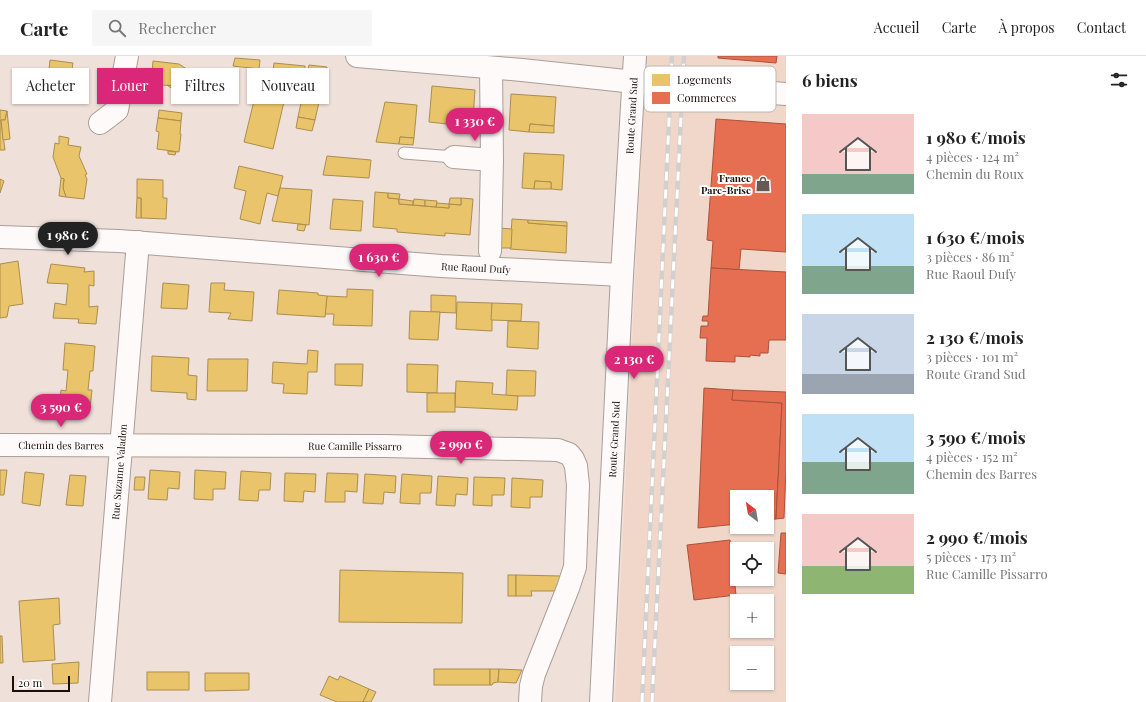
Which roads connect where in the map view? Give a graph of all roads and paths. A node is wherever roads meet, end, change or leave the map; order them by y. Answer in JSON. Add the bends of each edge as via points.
{"nodes":[{"id":1,"x":127,"y":56,"type":"edge"},
{"id":2,"x":357,"y":56,"type":"edge"},
{"id":3,"x":635,"y":56,"type":"edge"},
{"id":4,"x":491,"y":68,"type":"junction"},
{"id":5,"x":633,"y":82,"type":"junction"},
{"id":6,"x":644,"y":83,"type":"edge"},
{"id":7,"x":100,"y":123,"type":"dead end"},
{"id":8,"x":404,"y":153,"type":"dead end"},
{"id":9,"x":454,"y":157,"type":"joint"},
{"id":10,"x":492,"y":160,"type":"junction"},
{"id":11,"x":0,"y":237,"type":"edge"},
{"id":12,"x":138,"y":242,"type":"junction"},
{"id":13,"x":490,"y":251,"type":"dead end"},
{"id":14,"x":622,"y":275,"type":"junction"},
{"id":15,"x":121,"y":444,"type":"junction"},
{"id":16,"x":0,"y":445,"type":"edge"},
{"id":17,"x":100,"y":702,"type":"edge"},
{"id":18,"x":530,"y":702,"type":"edge"},
{"id":19,"x":601,"y":702,"type":"edge"}],
"edges":[{"from":1,"to":7,"type":"street","via":[[117,110]]},
{"from":2,"to":4,"type":"street"},
{"from":3,"to":5,"type":"street","name":"Route Grand Sud"},
{"from":4,"to":5,"type":"street"},
{"from":4,"to":10,"type":"street"},
{"from":5,"to":6,"type":"street"},
{"from":5,"to":14,"type":"street","name":"Route Grand Sud"},
{"from":8,"to":9,"type":"lane"},
{"from":9,"to":10,"type":"street"},
{"from":10,"to":13,"type":"street"},
{"from":11,"to":12,"type":"street","name":"Rue Raoul Dufy"},
{"from":12,"to":14,"type":"street","name":"Rue Raoul Dufy","via":[[441,266]]},
{"from":12,"to":15,"type":"street","name":"Rue Suzanne Valadon"},
{"from":14,"to":19,"type":"street","name":"Route Grand Sud"},
{"from":15,"to":16,"type":"street","name":"Chemin des Barres"},
{"from":15,"to":17,"type":"street","name":"Rue Suzanne Valadon"},
{"from":15,"to":18,"type":"street","name":"Rue Camille Pissarro","via":[[385,446],[558,450],[569,454],[576,466],[578,485],[575,567],[534,674]]}]}
